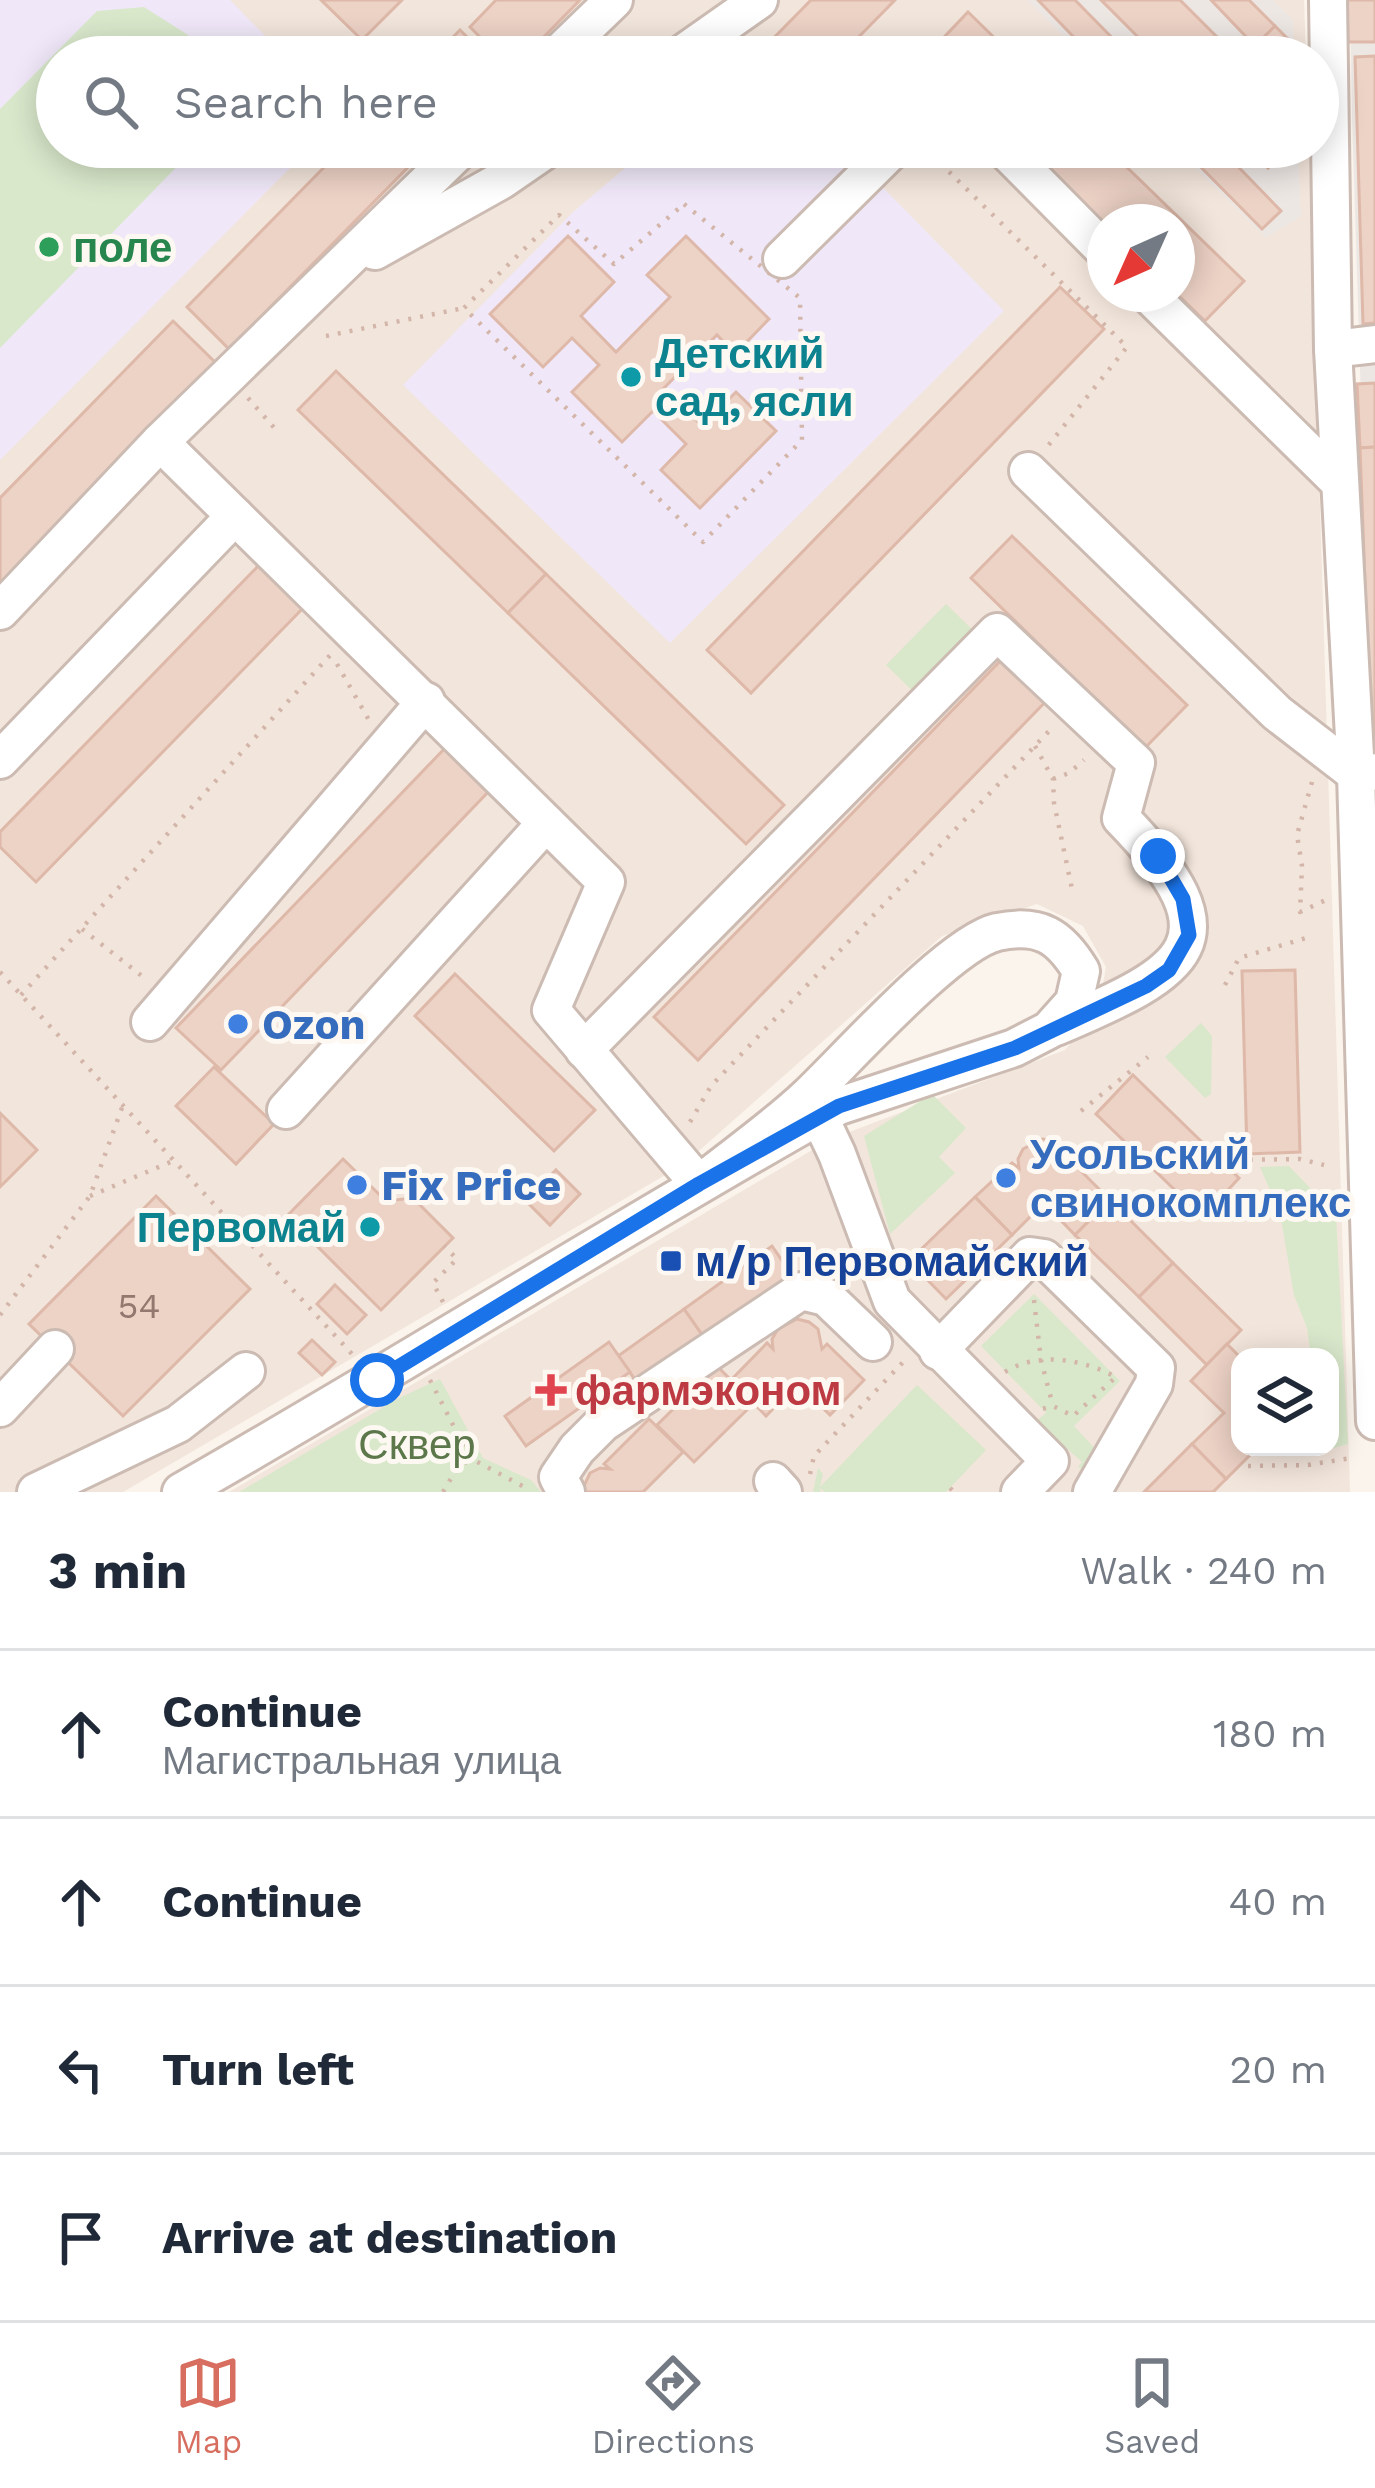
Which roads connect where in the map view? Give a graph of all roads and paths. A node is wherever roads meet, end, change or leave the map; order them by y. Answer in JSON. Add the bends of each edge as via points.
{"nodes":[{"id":1,"x":614,"y":0,"type":"edge"},
{"id":2,"x":759,"y":0,"type":"edge"},
{"id":3,"x":1328,"y":0,"type":"edge"},
{"id":4,"x":577,"y":36,"type":"edge"},
{"id":5,"x":708,"y":36,"type":"edge"},
{"id":6,"x":1329,"y":36,"type":"edge"},
{"id":7,"x":442,"y":168,"type":"edge"},
{"id":8,"x":519,"y":168,"type":"edge"},
{"id":9,"x":874,"y":168,"type":"edge"},
{"id":10,"x":945,"y":168,"type":"edge"},
{"id":11,"x":1023,"y":168,"type":"edge"},
{"id":12,"x":1330,"y":168,"type":"edge"},
{"id":13,"x":1087,"y":233,"type":"edge"},
{"id":14,"x":782,"y":259,"type":"dead end"},
{"id":15,"x":330,"y":277,"type":"junction"},
{"id":16,"x":464,"y":308,"type":"junction"},
{"id":17,"x":1166,"y":312,"type":"edge"},
{"id":18,"x":326,"y":337,"type":"dead end"},
{"id":19,"x":1375,"y":344,"type":"edge"},
{"id":20,"x":1333,"y":349,"type":"junction"},
{"id":21,"x":246,"y":395,"type":"dead end"},
{"id":22,"x":276,"y":430,"type":"dead end"},
{"id":23,"x":160,"y":442,"type":"junction"},
{"id":24,"x":1032,"y":465,"type":"joint"},
{"id":25,"x":1340,"y":483,"type":"junction"},
{"id":26,"x":236,"y":516,"type":"junction"},
{"id":27,"x":0,"y":611,"type":"edge"},
{"id":28,"x":342,"y":642,"type":"junction"},
{"id":29,"x":426,"y":701,"type":"junction"},
{"id":30,"x":370,"y":722,"type":"dead end"},
{"id":31,"x":1310,"y":739,"type":"junction"},
{"id":32,"x":0,"y":760,"type":"edge"},
{"id":33,"x":1365,"y":773,"type":"edge"},
{"id":34,"x":546,"y":823,"type":"junction"},
{"id":35,"x":1072,"y":890,"type":"dead end"},
{"id":36,"x":1300,"y":912,"type":"dead end"},
{"id":37,"x":82,"y":928,"type":"junction"},
{"id":38,"x":1306,"y":938,"type":"dead end"},
{"id":39,"x":160,"y":964,"type":"dead end"},
{"id":40,"x":0,"y":972,"type":"edge"},
{"id":41,"x":1225,"y":985,"type":"dead end"},
{"id":42,"x":22,"y":995,"type":"junction"},
{"id":43,"x":150,"y":1022,"type":"dead end"},
{"id":44,"x":1049,"y":1030,"type":"junction"},
{"id":45,"x":584,"y":1050,"type":"junction"},
{"id":46,"x":1148,"y":1057,"type":"dead end"},
{"id":47,"x":1369,"y":1085,"type":"edge"},
{"id":48,"x":123,"y":1104,"type":"junction"},
{"id":49,"x":812,"y":1108,"type":"junction"},
{"id":50,"x":286,"y":1110,"type":"dead end"},
{"id":51,"x":1081,"y":1112,"type":"dead end"},
{"id":52,"x":687,"y":1126,"type":"dead end"},
{"id":53,"x":1238,"y":1160,"type":"dead end"},
{"id":54,"x":173,"y":1161,"type":"junction"},
{"id":55,"x":1324,"y":1165,"type":"dead end"},
{"id":56,"x":699,"y":1184,"type":"junction"},
{"id":57,"x":90,"y":1196,"type":"junction"},
{"id":58,"x":444,"y":1246,"type":"dead end"},
{"id":59,"x":1030,"y":1256,"type":"junction"},
{"id":60,"x":437,"y":1291,"type":"dead end"},
{"id":61,"x":0,"y":1315,"type":"edge"},
{"id":62,"x":873,"y":1342,"type":"dead end"},
{"id":63,"x":928,"y":1348,"type":"junction"},
{"id":64,"x":55,"y":1349,"type":"dead end"},
{"id":65,"x":1041,"y":1360,"type":"junction"},
{"id":66,"x":360,"y":1362,"type":"dead end"},
{"id":67,"x":246,"y":1371,"type":"dead end"},
{"id":68,"x":1001,"y":1374,"type":"dead end"},
{"id":69,"x":430,"y":1379,"type":"dead end"},
{"id":70,"x":1053,"y":1406,"type":"junction"},
{"id":71,"x":0,"y":1408,"type":"edge"},
{"id":72,"x":1040,"y":1410,"type":"dead end"},
{"id":73,"x":1375,"y":1421,"type":"edge"},
{"id":74,"x":470,"y":1458,"type":"junction"},
{"id":75,"x":1351,"y":1458,"type":"dead end"},
{"id":76,"x":1248,"y":1466,"type":"dead end"},
{"id":77,"x":532,"y":1491,"type":"edge"},
{"id":78,"x":36,"y":1492,"type":"edge"},
{"id":79,"x":181,"y":1492,"type":"edge"},
{"id":80,"x":443,"y":1492,"type":"edge"},
{"id":81,"x":566,"y":1492,"type":"edge"},
{"id":82,"x":810,"y":1492,"type":"edge"},
{"id":83,"x":1020,"y":1492,"type":"edge"},
{"id":84,"x":1092,"y":1492,"type":"edge"}],
"edges":[{"from":1,"to":4,"type":"street"},
{"from":2,"to":5,"type":"street"},
{"from":3,"to":6,"type":"street"},
{"from":7,"to":15,"type":"street"},
{"from":8,"to":15,"type":"street"},
{"from":9,"to":14,"type":"street"},
{"from":10,"to":24,"type":"path","via":[[1127,347]]},
{"from":11,"to":13,"type":"street"},
{"from":12,"to":20,"type":"street"},
{"from":15,"to":23,"type":"street"},
{"from":16,"to":16,"type":"path","via":[[703,542],[802,440],[800,298],[684,204],[614,264],[559,214]]},
{"from":16,"to":18,"type":"path"},
{"from":17,"to":25,"type":"street"},
{"from":19,"to":20,"type":"street"},
{"from":20,"to":25,"type":"street"},
{"from":21,"to":22,"type":"path"},
{"from":23,"to":26,"type":"street"},
{"from":23,"to":27,"type":"street"},
{"from":24,"to":31,"type":"street"},
{"from":25,"to":33,"type":"street"},
{"from":26,"to":28,"type":"street"},
{"from":26,"to":32,"type":"street"},
{"from":28,"to":29,"type":"street"},
{"from":28,"to":30,"type":"path"},
{"from":28,"to":37,"type":"path"},
{"from":29,"to":34,"type":"street"},
{"from":29,"to":43,"type":"street"},
{"from":31,"to":33,"type":"street"},
{"from":31,"to":36,"type":"path","via":[[1312,784],[1298,835]]},
{"from":33,"to":47,"type":"street"},
{"from":34,"to":45,"type":"street","via":[[606,882],[551,1010]]},
{"from":34,"to":50,"type":"street"},
{"from":35,"to":52,"type":"path","via":[[1053,779],[1037,744],[711,1086]]},
{"from":37,"to":39,"type":"path","via":[[145,981]]},
{"from":37,"to":42,"type":"path"},
{"from":38,"to":41,"type":"path","via":[[1238,958]]},
{"from":40,"to":42,"type":"path"},
{"from":42,"to":48,"type":"path"},
{"from":44,"to":45,"type":"street","via":[[1146,986],[1169,970],[1189,935],[1183,899],[1158,856],[1121,818],[1136,764],[997,632]]},
{"from":44,"to":49,"type":"street","via":[[839,1106]]},
{"from":44,"to":49,"type":"street","via":[[1074,1002],[1081,971],[1064,943],[1031,929],[992,933],[909,995]]},
{"from":45,"to":56,"type":"street"},
{"from":46,"to":51,"type":"path"},
{"from":47,"to":73,"type":"street"},
{"from":48,"to":54,"type":"path"},
{"from":48,"to":57,"type":"path"},
{"from":49,"to":56,"type":"street"},
{"from":49,"to":63,"type":"street","via":[[892,1301]]},
{"from":53,"to":55,"type":"path"},
{"from":54,"to":57,"type":"path"},
{"from":54,"to":66,"type":"path"},
{"from":56,"to":79,"type":"street"},
{"from":57,"to":61,"type":"path"},
{"from":58,"to":60,"type":"path","via":[[457,1259],[433,1283]]},
{"from":59,"to":63,"type":"street"},
{"from":59,"to":65,"type":"path"},
{"from":59,"to":84,"type":"street","via":[[1044,1258],[1156,1368]]},
{"from":62,"to":81,"type":"street","via":[[826,1297],[801,1291],[603,1423],[559,1477]]},
{"from":63,"to":82,"type":"path","via":[[814,1456]]},
{"from":63,"to":83,"type":"street","via":[[1050,1461]]},
{"from":64,"to":71,"type":"street"},
{"from":65,"to":68,"type":"path"},
{"from":65,"to":70,"type":"path"},
{"from":65,"to":70,"type":"path","via":[[1117,1377],[1073,1416]]},
{"from":67,"to":78,"type":"street","via":[[178,1424]]},
{"from":69,"to":74,"type":"path"},
{"from":70,"to":72,"type":"path"},
{"from":74,"to":77,"type":"path"},
{"from":74,"to":80,"type":"path"},
{"from":75,"to":76,"type":"path"}]}
